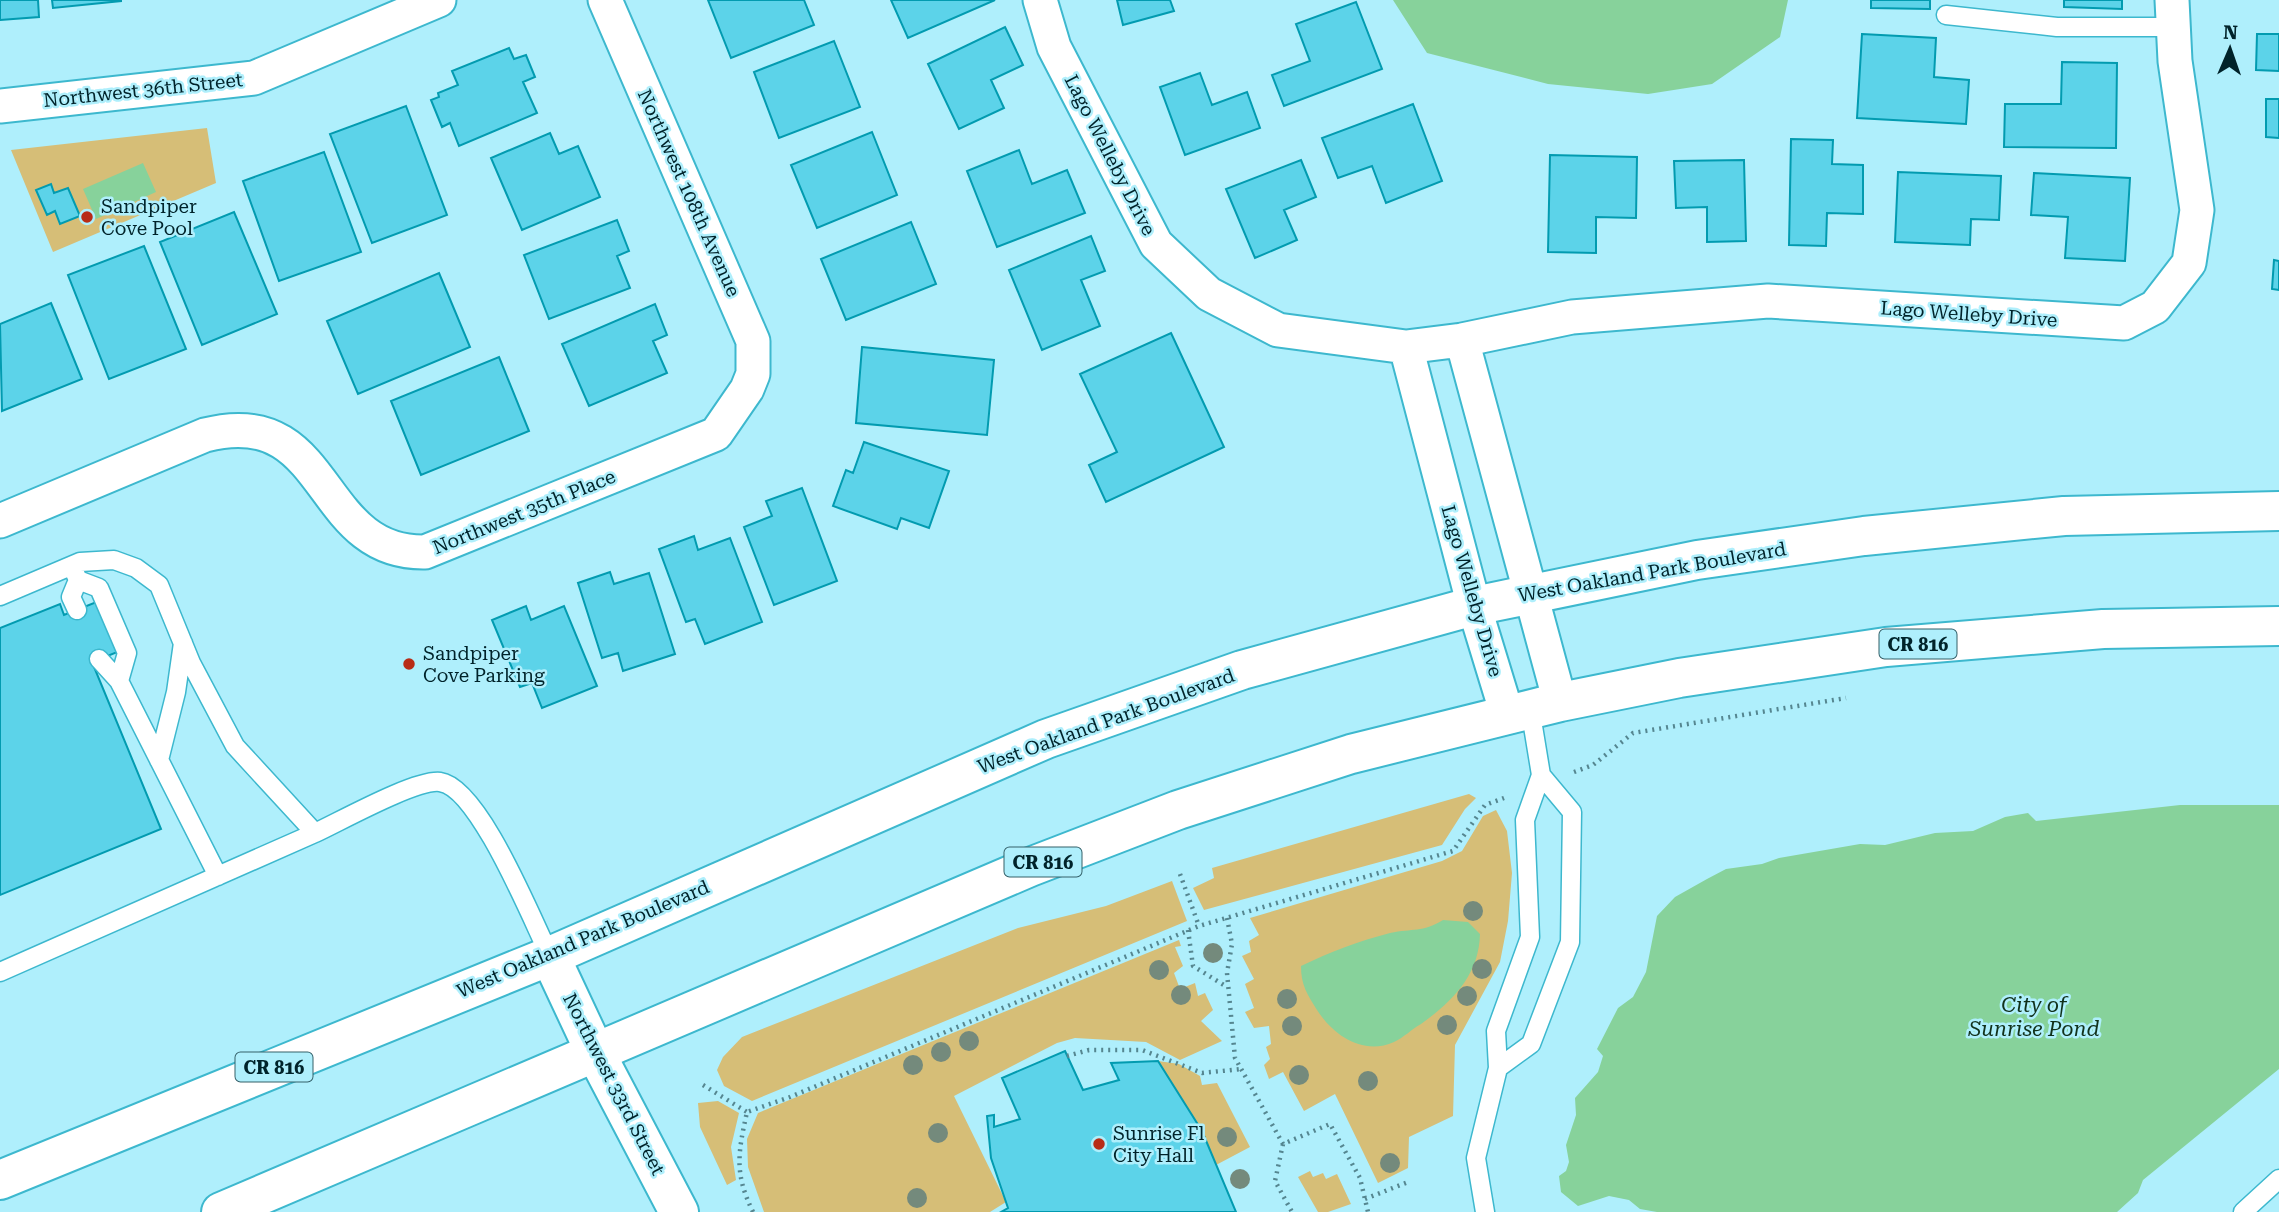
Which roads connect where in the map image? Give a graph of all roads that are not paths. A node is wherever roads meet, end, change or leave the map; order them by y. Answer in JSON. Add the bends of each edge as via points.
{"nodes":[{"id":1,"x":439,"y":0,"type":"edge"},
{"id":2,"x":605,"y":0,"type":"edge"},
{"id":3,"x":1040,"y":0,"type":"edge"},
{"id":4,"x":2173,"y":13,"type":"edge"},
{"id":5,"x":1946,"y":15,"type":"dead end"},
{"id":6,"x":0,"y":106,"type":"edge"},
{"id":7,"x":1462,"y":340,"type":"junction"},
{"id":8,"x":1406,"y":347,"type":"junction"},
{"id":9,"x":747,"y":389,"type":"joint"},
{"id":10,"x":2279,"y":511,"type":"edge"},
{"id":11,"x":0,"y":521,"type":"edge"},
{"id":12,"x":75,"y":573,"type":"junction"},
{"id":13,"x":1529,"y":594,"type":"junction"},
{"id":14,"x":0,"y":596,"type":"edge"},
{"id":15,"x":1474,"y":606,"type":"junction"},
{"id":16,"x":77,"y":610,"type":"dead end"},
{"id":17,"x":2279,"y":626,"type":"edge"},
{"id":18,"x":183,"y":642,"type":"junction"},
{"id":19,"x":99,"y":659,"type":"dead end"},
{"id":20,"x":119,"y":681,"type":"junction"},
{"id":21,"x":1532,"y":708,"type":"junction"},
{"id":22,"x":159,"y":760,"type":"junction"},
{"id":23,"x":1542,"y":781,"type":"junction"},
{"id":24,"x":315,"y":832,"type":"junction"},
{"id":25,"x":218,"y":876,"type":"junction"},
{"id":26,"x":550,"y":956,"type":"junction"},
{"id":27,"x":0,"y":972,"type":"edge"},
{"id":28,"x":596,"y":1052,"type":"junction"},
{"id":29,"x":1498,"y":1068,"type":"junction"},
{"id":30,"x":2279,"y":1179,"type":"edge"},
{"id":31,"x":0,"y":1180,"type":"edge"},
{"id":32,"x":220,"y":1212,"type":"edge"},
{"id":33,"x":679,"y":1212,"type":"edge"},
{"id":34,"x":1485,"y":1212,"type":"edge"},
{"id":35,"x":2243,"y":1212,"type":"edge"}],
"edges":[{"from":1,"to":6,"type":"street","name":"Northwest 36th Street","via":[[254,78]]},
{"from":2,"to":9,"type":"street","name":"Northwest 108th Avenue","via":[[753,341]]},
{"from":3,"to":8,"type":"street","name":"Lago Welleby Drive","via":[[1054,47],[1156,244],[1209,294],[1278,330]]},
{"from":4,"to":5,"type":"lane","via":[[2057,27]]},
{"from":4,"to":7,"type":"street","name":"Lago Welleby Drive","via":[[2175,61],[2197,210],[2189,262],[2155,307],[2124,323],[1768,301],[1573,317]]},
{"from":7,"to":8,"type":"street","name":"Lago Welleby Drive"},
{"from":7,"to":13,"type":"street"},
{"from":8,"to":15,"type":"street","name":"Lago Welleby Drive"},
{"from":9,"to":11,"type":"street","name":"Northwest 35th Place","via":[[716,434],[437,550],[395,549],[372,540],[349,520],[294,449],[268,436],[234,431],[205,435]]},
{"from":10,"to":13,"type":"main road","name":"West Oakland Park Boulevard","number":"CR 816","via":[[2064,516],[1864,536],[1697,560]]},
{"from":12,"to":14,"type":"lane"},
{"from":12,"to":16,"type":"lane","via":[[71,597]]},
{"from":12,"to":18,"type":"lane","via":[[97,560],[136,568],[159,585]]},
{"from":12,"to":20,"type":"lane","via":[[99,588],[127,653]]},
{"from":13,"to":15,"type":"main road","name":"West Oakland Park Boulevard","number":"CR 816"},
{"from":13,"to":21,"type":"street"},
{"from":15,"to":21,"type":"street","name":"Lago Welleby Drive"},
{"from":15,"to":26,"type":"main road","name":"West Oakland Park Boulevard","number":"CR 816","via":[[1242,670],[1046,739]]},
{"from":17,"to":21,"type":"main road","number":"CR 816","via":[[2103,629],[1886,647],[1679,678]]},
{"from":18,"to":22,"type":"lane"},
{"from":18,"to":24,"type":"lane","via":[[235,746]]},
{"from":19,"to":20,"type":"lane"},
{"from":20,"to":22,"type":"lane"},
{"from":21,"to":23,"type":"lane"},
{"from":21,"to":28,"type":"main road","number":"CR 816","via":[[1351,754],[1178,810],[908,917]]},
{"from":22,"to":25,"type":"lane"},
{"from":23,"to":29,"type":"lane","via":[[1525,820],[1530,937],[1496,1031]]},
{"from":23,"to":29,"type":"lane","via":[[1572,812],[1570,942],[1531,1044]]},
{"from":24,"to":25,"type":"lane"},
{"from":24,"to":26,"type":"lane","via":[[417,786],[452,785],[487,828]]},
{"from":25,"to":27,"type":"lane"},
{"from":26,"to":28,"type":"main road","name":"Northwest 33rd Street"},
{"from":26,"to":31,"type":"main road","name":"West Oakland Park Boulevard","number":"CR 816"},
{"from":28,"to":32,"type":"main road","number":"CR 816"},
{"from":28,"to":33,"type":"main road","name":"Northwest 33rd Street"},
{"from":29,"to":34,"type":"lane","via":[[1476,1158]]},
{"from":30,"to":35,"type":"lane"}]}
